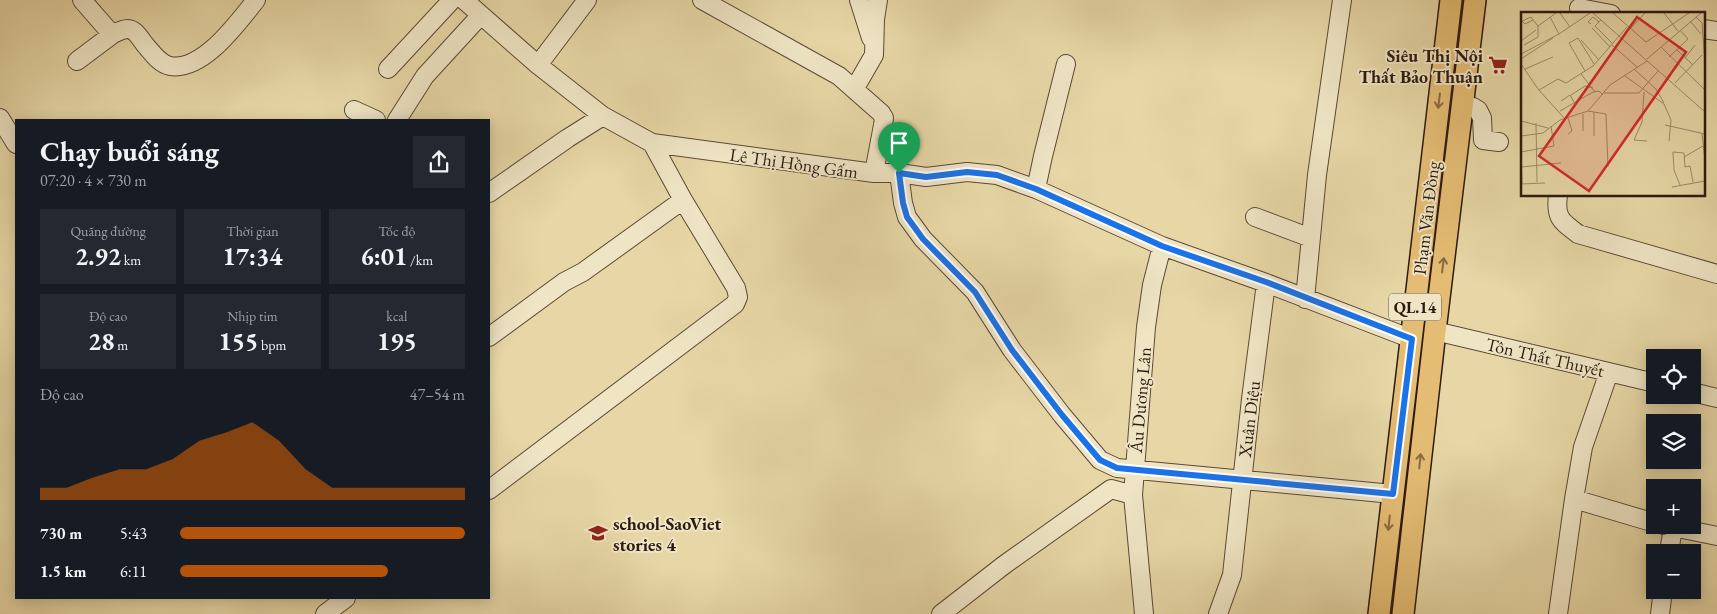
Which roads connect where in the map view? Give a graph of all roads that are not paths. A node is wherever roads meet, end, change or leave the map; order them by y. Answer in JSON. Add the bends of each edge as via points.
{"nodes":[{"id":1,"x":82,"y":0,"type":"edge"},
{"id":2,"x":256,"y":0,"type":"edge"},
{"id":3,"x":452,"y":0,"type":"edge"},
{"id":4,"x":464,"y":0,"type":"edge"},
{"id":5,"x":587,"y":0,"type":"edge"},
{"id":6,"x":702,"y":0,"type":"edge"},
{"id":7,"x":859,"y":0,"type":"edge"},
{"id":8,"x":878,"y":0,"type":"edge"},
{"id":9,"x":1342,"y":0,"type":"edge"},
{"id":10,"x":1451,"y":0,"type":"edge"},
{"id":11,"x":1475,"y":0,"type":"edge"},
{"id":12,"x":1580,"y":7,"type":"edge"},
{"id":13,"x":1602,"y":12,"type":"edge"},
{"id":14,"x":480,"y":16,"type":"junction"},
{"id":15,"x":107,"y":28,"type":"junction"},
{"id":16,"x":1704,"y":29,"type":"edge"},
{"id":17,"x":1717,"y":31,"type":"edge"},
{"id":18,"x":873,"y":45,"type":"junction"},
{"id":19,"x":77,"y":61,"type":"dead end"},
{"id":20,"x":1066,"y":64,"type":"dead end"},
{"id":21,"x":538,"y":65,"type":"junction"},
{"id":22,"x":388,"y":70,"type":"dead end"},
{"id":23,"x":855,"y":88,"type":"junction"},
{"id":24,"x":1462,"y":108,"type":"junction"},
{"id":25,"x":354,"y":110,"type":"dead end"},
{"id":26,"x":603,"y":116,"type":"junction"},
{"id":27,"x":0,"y":118,"type":"edge"},
{"id":28,"x":374,"y":119,"type":"edge"},
{"id":29,"x":398,"y":119,"type":"edge"},
{"id":30,"x":15,"y":142,"type":"edge"},
{"id":31,"x":1499,"y":142,"type":"dead end"},
{"id":32,"x":652,"y":143,"type":"junction"},
{"id":33,"x":899,"y":173,"type":"junction"},
{"id":34,"x":874,"y":174,"type":"junction"},
{"id":35,"x":1036,"y":189,"type":"junction"},
{"id":36,"x":490,"y":192,"type":"edge"},
{"id":37,"x":1558,"y":196,"type":"edge"},
{"id":38,"x":683,"y":200,"type":"junction"},
{"id":39,"x":1255,"y":217,"type":"dead end"},
{"id":40,"x":1311,"y":238,"type":"junction"},
{"id":41,"x":1162,"y":246,"type":"junction"},
{"id":42,"x":1717,"y":274,"type":"edge"},
{"id":43,"x":1266,"y":282,"type":"junction"},
{"id":44,"x":1305,"y":298,"type":"junction"},
{"id":45,"x":1435,"y":331,"type":"junction"},
{"id":46,"x":490,"y":336,"type":"edge"},
{"id":47,"x":1412,"y":339,"type":"junction"},
{"id":48,"x":1609,"y":372,"type":"junction"},
{"id":49,"x":1646,"y":381,"type":"edge"},
{"id":50,"x":1701,"y":394,"type":"edge"},
{"id":51,"x":1717,"y":398,"type":"edge"},
{"id":52,"x":1135,"y":469,"type":"junction"},
{"id":53,"x":1242,"y":480,"type":"junction"},
{"id":54,"x":490,"y":489,"type":"edge"},
{"id":55,"x":1393,"y":494,"type":"junction"},
{"id":56,"x":1133,"y":495,"type":"junction"},
{"id":57,"x":1574,"y":499,"type":"junction"},
{"id":58,"x":1646,"y":520,"type":"edge"},
{"id":59,"x":1701,"y":533,"type":"edge"},
{"id":60,"x":1717,"y":536,"type":"edge"},
{"id":61,"x":345,"y":599,"type":"edge"},
{"id":62,"x":1662,"y":599,"type":"edge"},
{"id":63,"x":325,"y":614,"type":"edge"},
{"id":64,"x":941,"y":614,"type":"edge"},
{"id":65,"x":1144,"y":614,"type":"edge"},
{"id":66,"x":1218,"y":614,"type":"edge"},
{"id":67,"x":1379,"y":614,"type":"edge"},
{"id":68,"x":1403,"y":614,"type":"edge"},
{"id":69,"x":1558,"y":614,"type":"edge"},
{"id":70,"x":1660,"y":614,"type":"edge"}],
"edges":[{"from":1,"to":15,"type":"street"},
{"from":2,"to":15,"type":"street","via":[[226,36],[192,63],[170,66],[155,57],[134,31]]},
{"from":3,"to":22,"type":"street"},
{"from":4,"to":14,"type":"street","name":"Lê Thị Hồng Gấm"},
{"from":5,"to":21,"type":"street"},
{"from":6,"to":23,"type":"street","via":[[828,69]]},
{"from":7,"to":18,"type":"street"},
{"from":8,"to":18,"type":"street"},
{"from":9,"to":40,"type":"street"},
{"from":10,"to":47,"type":"main road","name":"Phạm Văn Đồng","number":"QL.14","one_way":true},
{"from":11,"to":24,"type":"main road","name":"Phạm Văn Đồng","number":"QL.14"},
{"from":12,"to":13,"type":"street"},
{"from":14,"to":21,"type":"street","name":"Lê Thị Hồng Gấm"},
{"from":14,"to":29,"type":"street","via":[[425,76]]},
{"from":15,"to":19,"type":"street"},
{"from":16,"to":17,"type":"street"},
{"from":18,"to":23,"type":"street","via":[[872,60]]},
{"from":20,"to":35,"type":"street"},
{"from":21,"to":26,"type":"street","name":"Lê Thị Hồng Gấm"},
{"from":23,"to":34,"type":"street","via":[[884,118]]},
{"from":24,"to":31,"type":"street","via":[[1473,107],[1480,114],[1483,140]]},
{"from":45,"to":24,"type":"main road","name":"Phạm Văn Đồng","number":"QL.14","one_way":true},
{"from":25,"to":28,"type":"street"},
{"from":26,"to":32,"type":"street","name":"Lê Thị Hồng Gấm"},
{"from":26,"to":36,"type":"street"},
{"from":27,"to":30,"type":"street"},
{"from":32,"to":34,"type":"street","name":"Lê Thị Hồng Gấm"},
{"from":32,"to":38,"type":"street"},
{"from":33,"to":34,"type":"street","name":"Lê Thị Hồng Gấm"},
{"from":33,"to":35,"type":"street","name":"Lê Thị Hồng Gấm","via":[[926,177],[967,172],[997,175]]},
{"from":33,"to":52,"type":"street","via":[[907,217],[923,239],[975,292],[1012,350],[1062,415],[1100,460],[1117,468]]},
{"from":35,"to":41,"type":"street","name":"Lê Thị Hồng Gấm"},
{"from":37,"to":42,"type":"street","via":[[1557,213],[1562,222],[1578,234]]},
{"from":38,"to":46,"type":"street"},
{"from":38,"to":54,"type":"street","via":[[736,288],[738,297],[735,304]]},
{"from":39,"to":40,"type":"street"},
{"from":40,"to":44,"type":"street"},
{"from":41,"to":43,"type":"street","name":"Lê Thị Hồng Gấm"},
{"from":41,"to":52,"type":"street","name":"Âu Dương Lân","via":[[1146,327]]},
{"from":43,"to":44,"type":"street","name":"Lê Thị Hồng Gấm"},
{"from":43,"to":53,"type":"street","name":"Xuân Diệu"},
{"from":44,"to":47,"type":"street","name":"Lê Thị Hồng Gấm"},
{"from":45,"to":48,"type":"street","name":"Tôn Thất Thuyết"},
{"from":68,"to":45,"type":"main road","name":"Phạm Văn Đồng","number":"QL.14","one_way":true},
{"from":47,"to":55,"type":"main road","name":"Phạm Văn Đồng","number":"QL.14"},
{"from":48,"to":49,"type":"street","name":"Tôn Thất Thuyết"},
{"from":48,"to":57,"type":"street","via":[[1583,447]]},
{"from":50,"to":51,"type":"street"},
{"from":52,"to":53,"type":"street"},
{"from":52,"to":56,"type":"street","name":"Âu Dương Lân"},
{"from":53,"to":55,"type":"street"},
{"from":53,"to":66,"type":"street","name":"Xuân Diệu","via":[[1232,575]]},
{"from":55,"to":67,"type":"main road","name":"Phạm Văn Đồng","number":"QL.14","one_way":true},
{"from":56,"to":64,"type":"street","via":[[1111,490]]},
{"from":56,"to":65,"type":"street","name":"Âu Dương Lân"},
{"from":57,"to":58,"type":"street"},
{"from":57,"to":69,"type":"street"},
{"from":59,"to":60,"type":"street"},
{"from":61,"to":63,"type":"street"},
{"from":62,"to":70,"type":"street"}]}
